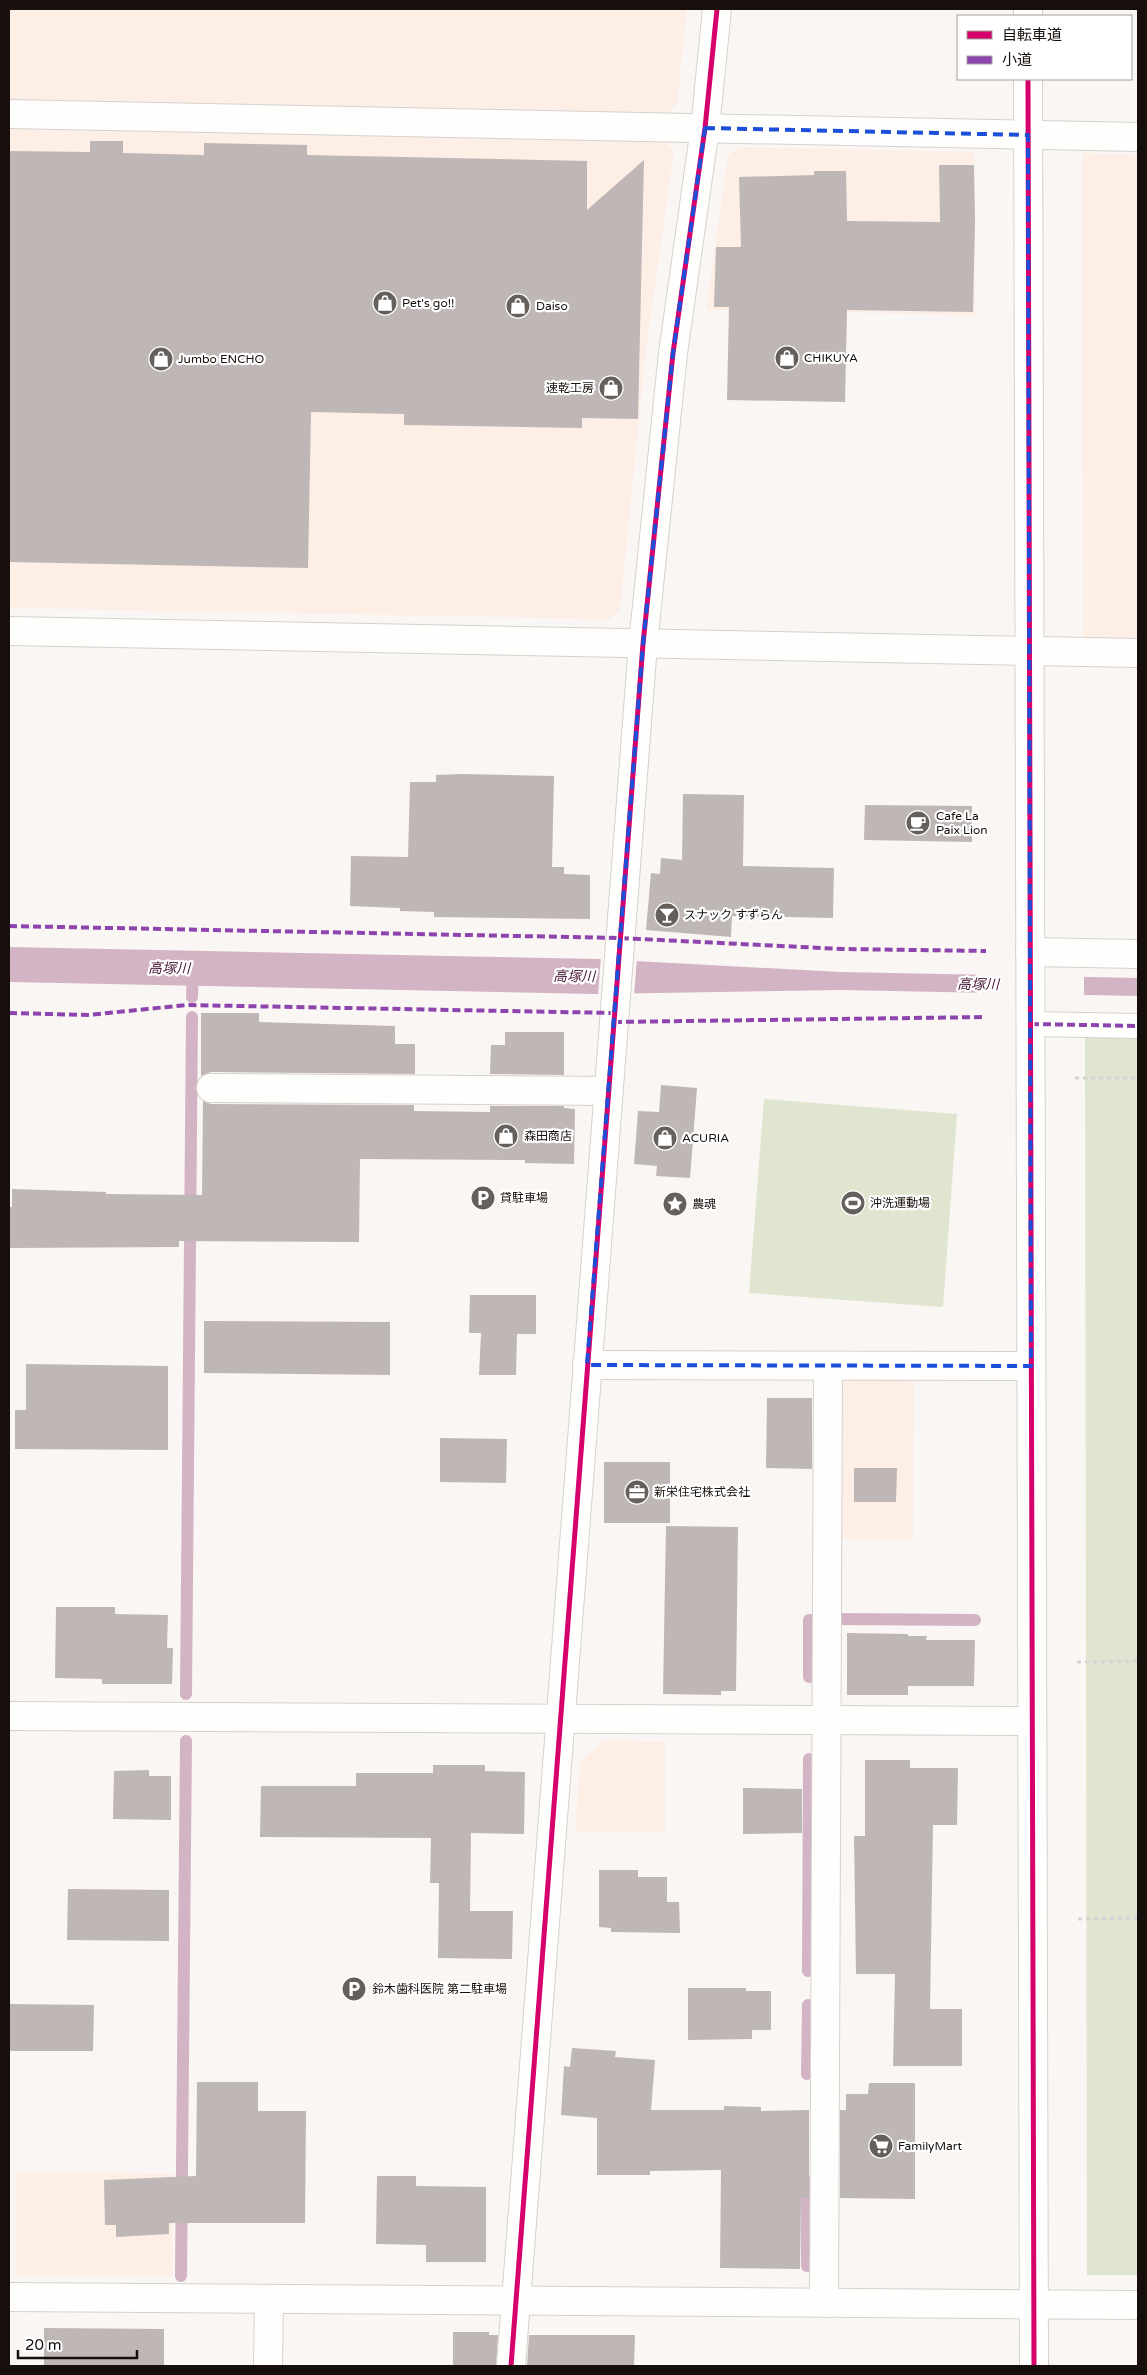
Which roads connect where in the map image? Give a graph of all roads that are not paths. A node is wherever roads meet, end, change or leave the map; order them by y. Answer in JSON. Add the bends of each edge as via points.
{"nodes":[{"id":1,"x":717,"y":9,"type":"edge"},
{"id":2,"x":1028,"y":80,"type":"edge"},
{"id":3,"x":9,"y":114,"type":"edge"},
{"id":4,"x":705,"y":128,"type":"junction"},
{"id":5,"x":1028,"y":135,"type":"junction"},
{"id":6,"x":1138,"y":137,"type":"edge"},
{"id":7,"x":9,"y":631,"type":"edge"},
{"id":8,"x":643,"y":644,"type":"junction"},
{"id":9,"x":1030,"y":651,"type":"junction"},
{"id":10,"x":1138,"y":654,"type":"edge"},
{"id":11,"x":1138,"y":954,"type":"edge"},
{"id":12,"x":1030,"y":958,"type":"junction"},
{"id":13,"x":1030,"y":1015,"type":"junction"},
{"id":14,"x":1138,"y":1026,"type":"edge"},
{"id":15,"x":211,"y":1088,"type":"dead end"},
{"id":16,"x":608,"y":1091,"type":"junction"},
{"id":17,"x":587,"y":1366,"type":"junction"},
{"id":18,"x":828,"y":1366,"type":"junction"},
{"id":19,"x":1032,"y":1366,"type":"junction"},
{"id":20,"x":9,"y":1716,"type":"edge"},
{"id":21,"x":559,"y":1720,"type":"junction"},
{"id":22,"x":827,"y":1721,"type":"junction"},
{"id":23,"x":1032,"y":1721,"type":"junction"},
{"id":24,"x":9,"y":2297,"type":"edge"},
{"id":25,"x":269,"y":2299,"type":"junction"},
{"id":26,"x":514,"y":2301,"type":"junction"},
{"id":27,"x":824,"y":2303,"type":"junction"},
{"id":28,"x":1034,"y":2304,"type":"junction"},
{"id":29,"x":1138,"y":2305,"type":"edge"},
{"id":30,"x":268,"y":2366,"type":"edge"},
{"id":31,"x":511,"y":2366,"type":"edge"},
{"id":32,"x":1034,"y":2366,"type":"edge"}],
"edges":[{"from":1,"to":4,"type":"street"},
{"from":2,"to":5,"type":"street"},
{"from":3,"to":4,"type":"street"},
{"from":4,"to":5,"type":"street"},
{"from":4,"to":8,"type":"street","via":[[673,353]]},
{"from":5,"to":6,"type":"street"},
{"from":5,"to":9,"type":"street"},
{"from":7,"to":8,"type":"street"},
{"from":8,"to":9,"type":"street"},
{"from":8,"to":16,"type":"street"},
{"from":9,"to":10,"type":"street"},
{"from":9,"to":12,"type":"street"},
{"from":11,"to":12,"type":"street"},
{"from":12,"to":13,"type":"street"},
{"from":13,"to":14,"type":"street"},
{"from":13,"to":19,"type":"street"},
{"from":15,"to":16,"type":"street"},
{"from":16,"to":17,"type":"street"},
{"from":17,"to":18,"type":"street"},
{"from":17,"to":21,"type":"street"},
{"from":18,"to":19,"type":"street"},
{"from":18,"to":22,"type":"street"},
{"from":19,"to":23,"type":"street"},
{"from":20,"to":21,"type":"street"},
{"from":21,"to":22,"type":"street"},
{"from":21,"to":26,"type":"street"},
{"from":22,"to":23,"type":"street"},
{"from":22,"to":27,"type":"street"},
{"from":23,"to":28,"type":"street"},
{"from":24,"to":25,"type":"street"},
{"from":25,"to":26,"type":"street"},
{"from":25,"to":30,"type":"street"},
{"from":26,"to":27,"type":"street"},
{"from":26,"to":31,"type":"street"},
{"from":27,"to":28,"type":"street"},
{"from":28,"to":29,"type":"street"},
{"from":28,"to":32,"type":"street"}]}
